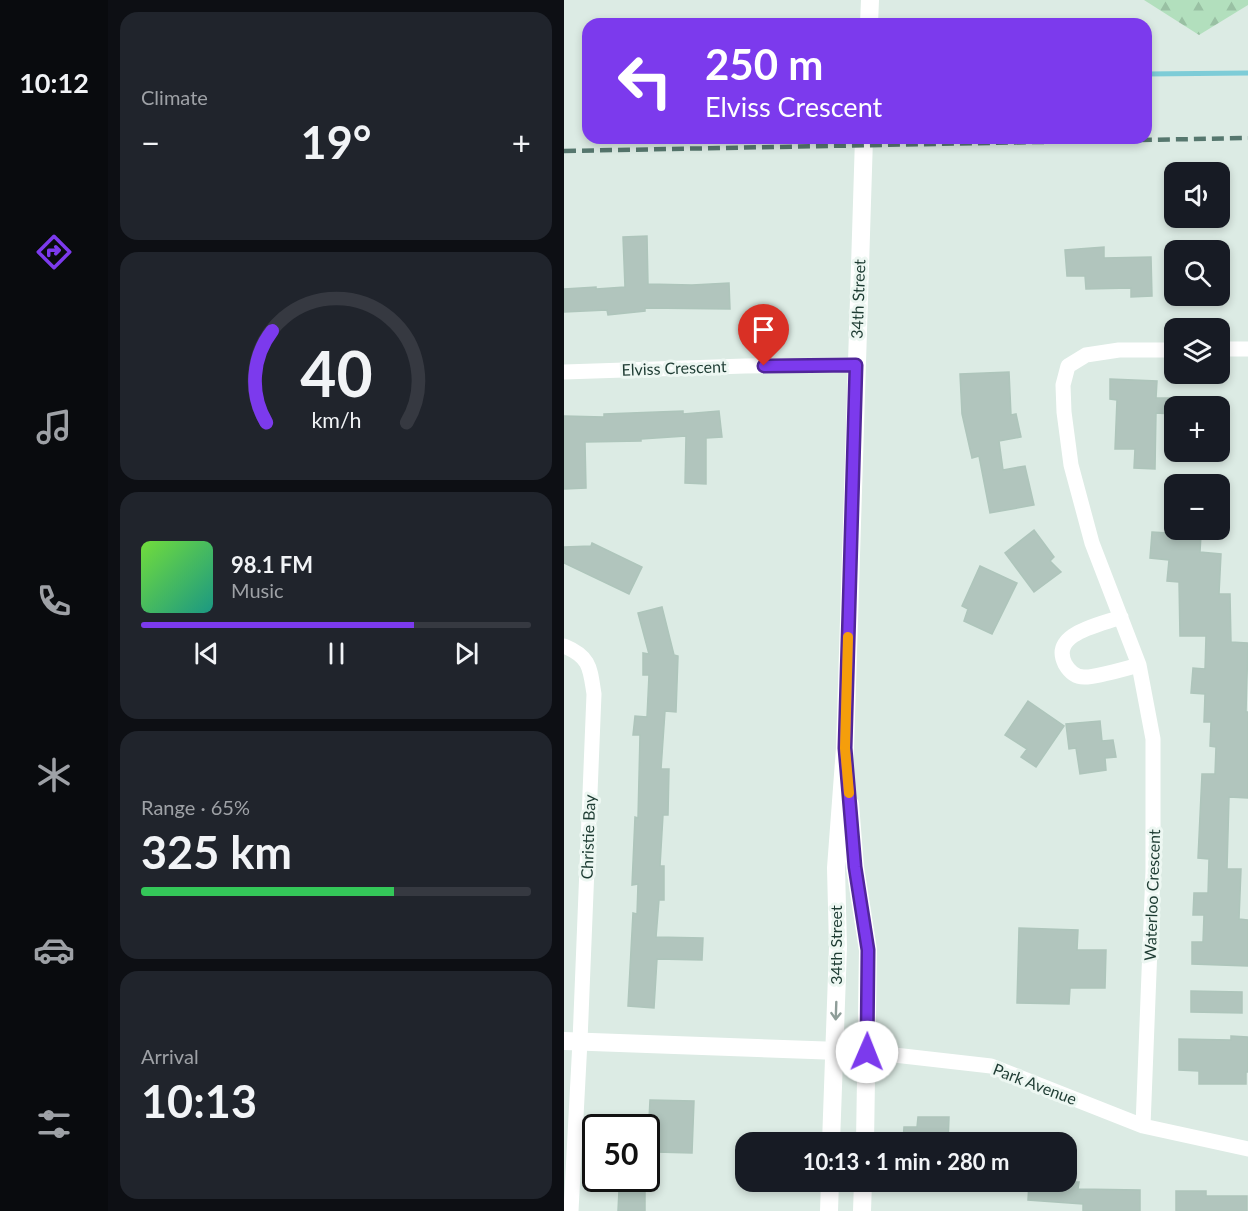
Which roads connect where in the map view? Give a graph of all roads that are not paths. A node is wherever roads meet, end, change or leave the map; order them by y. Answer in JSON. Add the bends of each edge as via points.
{"nodes":[{"id":1,"x":870,"y":0,"type":"edge"},
{"id":2,"x":869,"y":18,"type":"edge"},
{"id":3,"x":864,"y":144,"type":"edge"},
{"id":4,"x":1230,"y":349,"type":"edge"},
{"id":5,"x":1248,"y":349,"type":"edge"},
{"id":6,"x":1164,"y":350,"type":"edge"},
{"id":7,"x":856,"y":365,"type":"junction"},
{"id":8,"x":564,"y":372,"type":"edge"},
{"id":9,"x":1121,"y":617,"type":"junction"},
{"id":10,"x":564,"y":646,"type":"edge"},
{"id":11,"x":1139,"y":665,"type":"junction"},
{"id":12,"x":845,"y":748,"type":"junction"},
{"id":13,"x":572,"y":1041,"type":"edge"},
{"id":14,"x":834,"y":1050,"type":"junction"},
{"id":15,"x":867,"y":1052,"type":"junction"},
{"id":16,"x":1143,"y":1126,"type":"junction"},
{"id":17,"x":831,"y":1132,"type":"edge"},
{"id":18,"x":865,"y":1132,"type":"edge"},
{"id":19,"x":1248,"y":1149,"type":"edge"},
{"id":20,"x":830,"y":1192,"type":"edge"},
{"id":21,"x":863,"y":1192,"type":"edge"},
{"id":22,"x":571,"y":1211,"type":"edge"},
{"id":23,"x":829,"y":1211,"type":"edge"},
{"id":24,"x":862,"y":1211,"type":"edge"}],
"edges":[{"from":1,"to":2,"type":"main road"},
{"from":3,"to":7,"type":"main road","name":"34th Street"},
{"from":4,"to":5,"type":"street"},
{"from":6,"to":9,"type":"street","name":"Waterloo Crescent","via":[[1086,355],[1068,366],[1063,385],[1071,465],[1092,543]]},
{"from":7,"to":8,"type":"street","name":"Elviss Crescent"},
{"from":7,"to":12,"type":"main road","name":"34th Street"},
{"from":9,"to":11,"type":"street","name":"Waterloo Crescent"},
{"from":9,"to":11,"type":"street","via":[[1065,641],[1061,649],[1065,663],[1071,672],[1083,677]]},
{"from":10,"to":13,"type":"street","name":"Christie Bay","via":[[578,652],[590,667],[594,694]]},
{"from":11,"to":16,"type":"street","name":"Waterloo Crescent","via":[[1153,739],[1155,793]]},
{"from":12,"to":14,"type":"main road","name":"34th Street","one_way":true,"via":[[836,868]]},
{"from":12,"to":15,"type":"main road","name":"34th Street","via":[[855,867],[868,950]]},
{"from":13,"to":14,"type":"main road","name":"Park Avenue"},
{"from":13,"to":22,"type":"street","name":"Christie Bay"},
{"from":14,"to":15,"type":"main road","name":"Park Avenue"},
{"from":14,"to":17,"type":"main road","name":"34th Street"},
{"from":15,"to":16,"type":"street","name":"Park Avenue","via":[[991,1066]]},
{"from":15,"to":18,"type":"main road","name":"34th Street"},
{"from":16,"to":19,"type":"street","name":"Park Avenue"},
{"from":20,"to":23,"type":"main road"},
{"from":21,"to":24,"type":"main road"}]}
